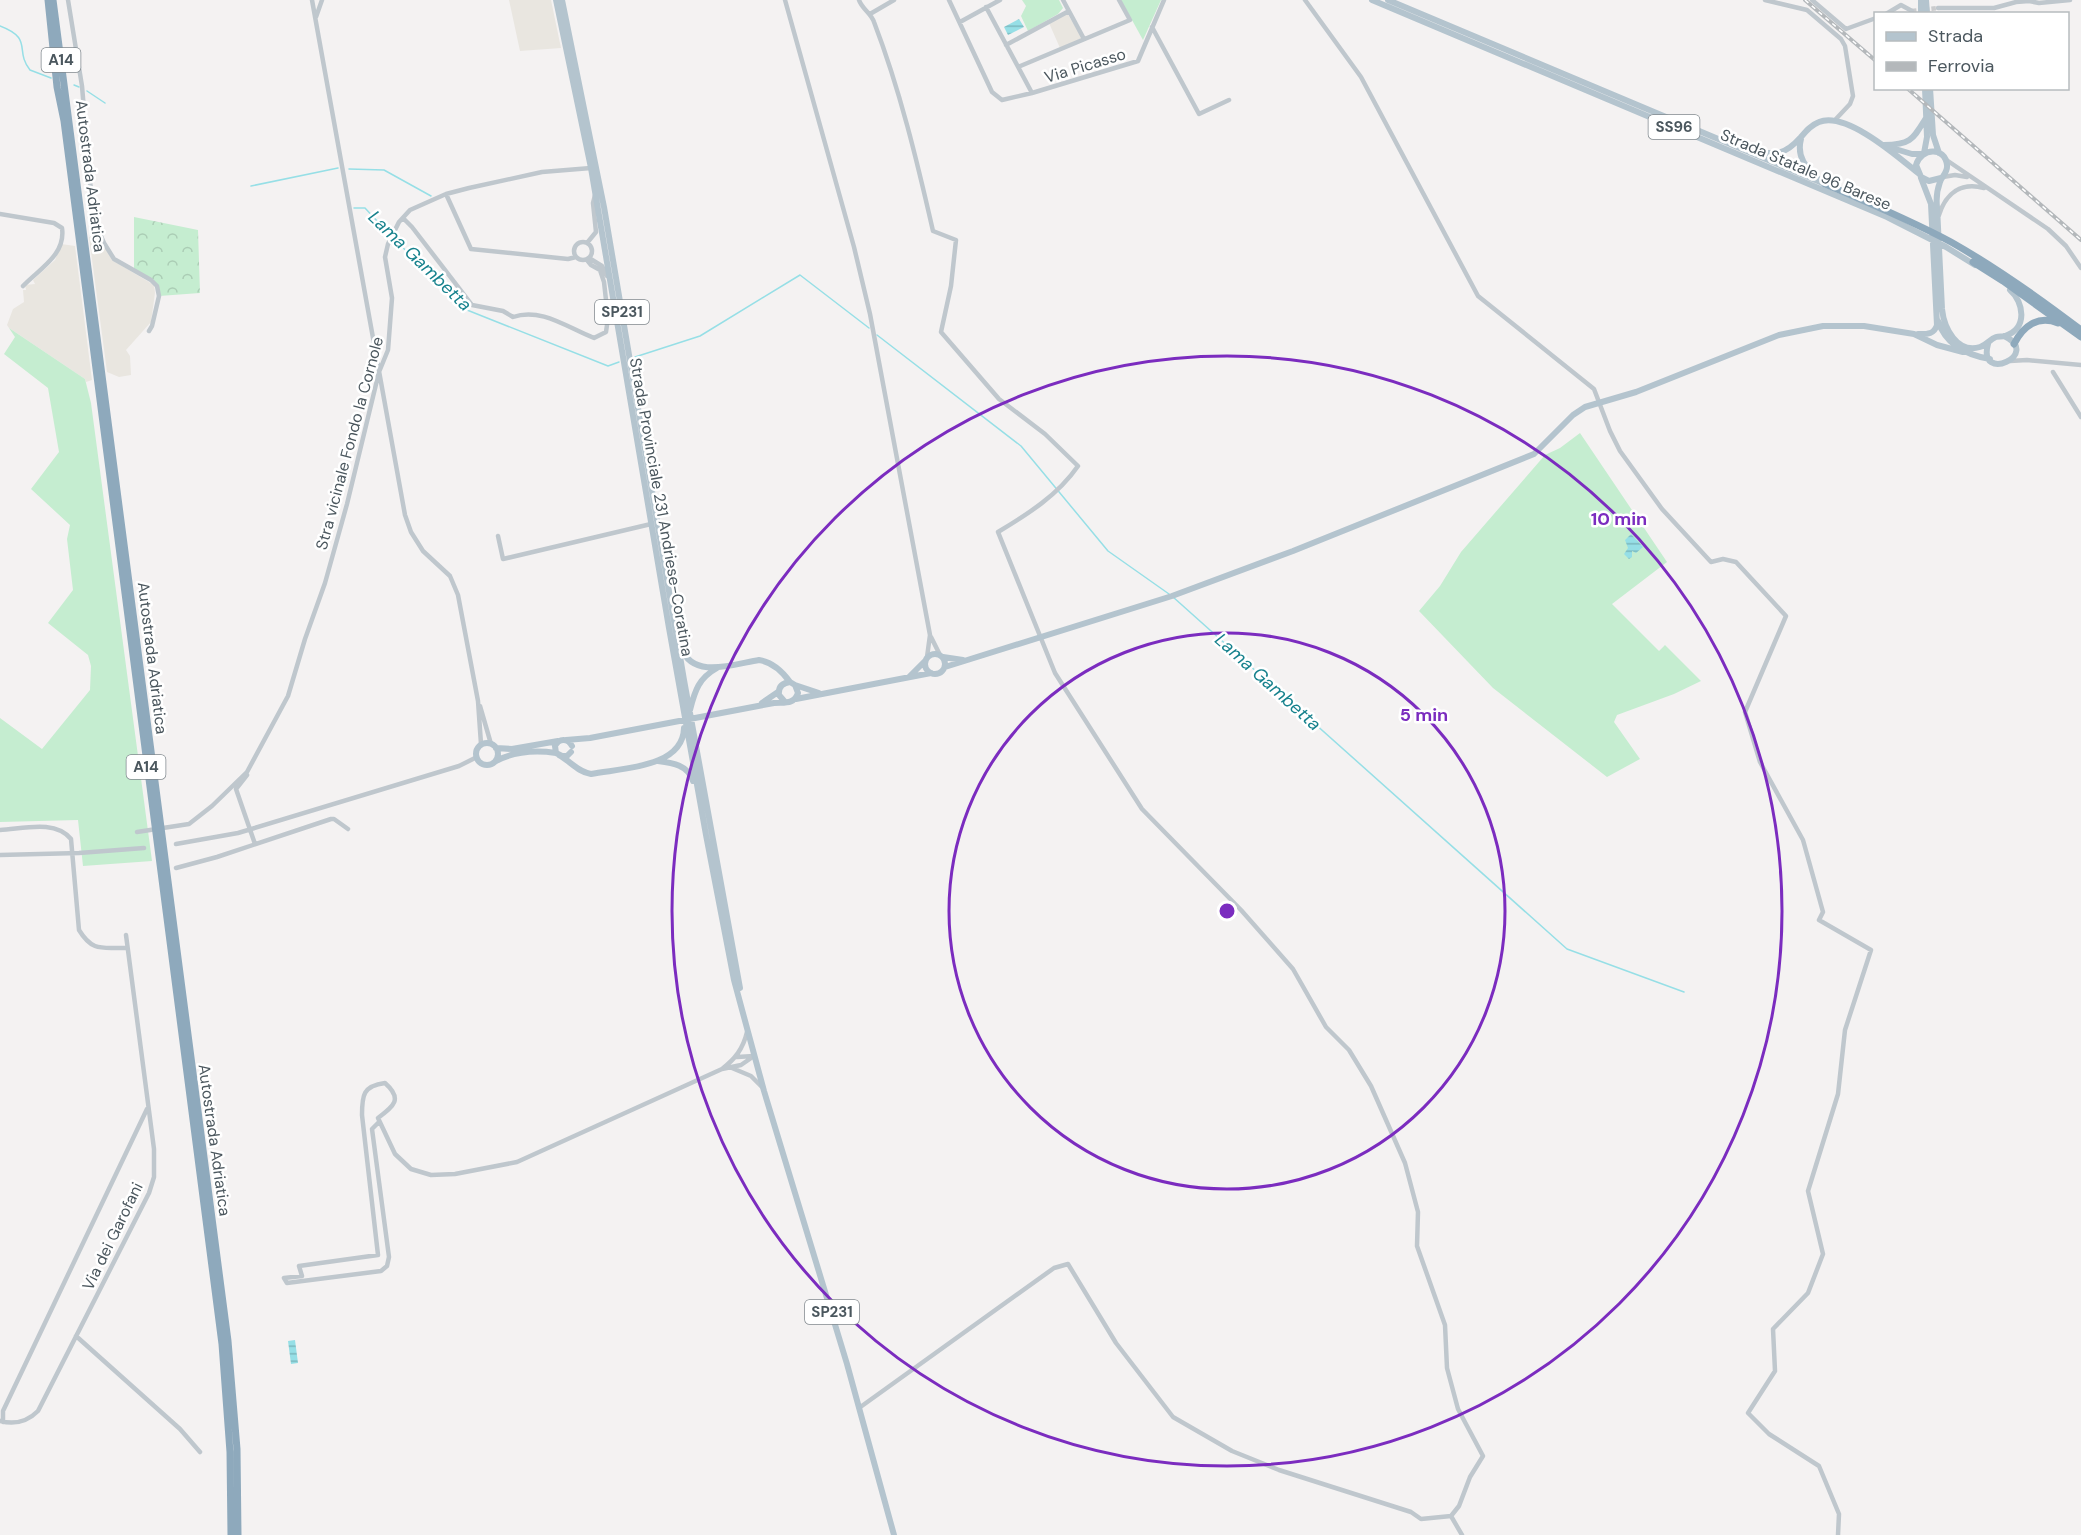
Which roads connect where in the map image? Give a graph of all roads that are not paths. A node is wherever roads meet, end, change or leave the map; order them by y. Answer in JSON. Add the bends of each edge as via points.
{"nodes":[{"id":1,"x":48,"y":0,"type":"edge"},
{"id":2,"x":53,"y":0,"type":"edge"},
{"id":3,"x":68,"y":0,"type":"edge"},
{"id":4,"x":312,"y":0,"type":"edge"},
{"id":5,"x":322,"y":0,"type":"edge"},
{"id":6,"x":556,"y":0,"type":"edge"},
{"id":7,"x":562,"y":0,"type":"edge"},
{"id":8,"x":786,"y":0,"type":"edge"},
{"id":9,"x":859,"y":0,"type":"edge"},
{"id":10,"x":894,"y":0,"type":"edge"},
{"id":11,"x":949,"y":0,"type":"edge"},
{"id":12,"x":1000,"y":0,"type":"edge"},
{"id":13,"x":1063,"y":0,"type":"edge"},
{"id":14,"x":1119,"y":0,"type":"edge"},
{"id":15,"x":1164,"y":0,"type":"edge"},
{"id":16,"x":1305,"y":0,"type":"edge"},
{"id":17,"x":1372,"y":0,"type":"edge"},
{"id":18,"x":1388,"y":0,"type":"edge"},
{"id":19,"x":1765,"y":0,"type":"edge"},
{"id":20,"x":1812,"y":0,"type":"edge"},
{"id":21,"x":2070,"y":0,"type":"edge"},
{"id":22,"x":1786,"y":2,"type":"edge"},
{"id":23,"x":986,"y":7,"type":"junction"},
{"id":24,"x":1938,"y":8,"type":"dead end"},
{"id":25,"x":1069,"y":11,"type":"junction"},
{"id":26,"x":1912,"y":11,"type":"dead end"},
{"id":27,"x":1889,"y":12,"type":"edge"},
{"id":28,"x":870,"y":14,"type":"junction"},
{"id":29,"x":1874,"y":18,"type":"edge"},
{"id":30,"x":315,"y":20,"type":"junction"},
{"id":31,"x":960,"y":22,"type":"junction"},
{"id":32,"x":1152,"y":27,"type":"junction"},
{"id":33,"x":1084,"y":39,"type":"junction"},
{"id":34,"x":1006,"y":45,"type":"junction"},
{"id":35,"x":1018,"y":68,"type":"junction"},
{"id":36,"x":1926,"y":90,"type":"edge"},
{"id":37,"x":1930,"y":90,"type":"edge"},
{"id":38,"x":1032,"y":93,"type":"junction"},
{"id":39,"x":1928,"y":98,"type":"junction"},
{"id":40,"x":1229,"y":100,"type":"dead end"},
{"id":41,"x":1929,"y":117,"type":"junction"},
{"id":42,"x":1835,"y":120,"type":"junction"},
{"id":43,"x":1802,"y":135,"type":"junction"},
{"id":44,"x":1883,"y":146,"type":"junction"},
{"id":45,"x":1742,"y":149,"type":"junction"},
{"id":46,"x":1940,"y":153,"type":"junction"},
{"id":47,"x":1923,"y":154,"type":"junction"},
{"id":48,"x":1945,"y":159,"type":"junction"},
{"id":49,"x":591,"y":168,"type":"junction"},
{"id":50,"x":1919,"y":175,"type":"junction"},
{"id":51,"x":1970,"y":177,"type":"junction"},
{"id":52,"x":1942,"y":178,"type":"junction"},
{"id":53,"x":1824,"y":184,"type":"junction"},
{"id":54,"x":1988,"y":189,"type":"junction"},
{"id":55,"x":595,"y":192,"type":"junction"},
{"id":56,"x":446,"y":194,"type":"junction"},
{"id":57,"x":0,"y":213,"type":"edge"},
{"id":58,"x":1935,"y":217,"type":"junction"},
{"id":59,"x":403,"y":218,"type":"junction"},
{"id":60,"x":587,"y":243,"type":"junction"},
{"id":61,"x":576,"y":256,"type":"junction"},
{"id":62,"x":588,"y":259,"type":"junction"},
{"id":63,"x":1973,"y":262,"type":"junction"},
{"id":64,"x":2081,"y":268,"type":"edge"},
{"id":65,"x":1937,"y":276,"type":"junction"},
{"id":66,"x":23,"y":286,"type":"dead end"},
{"id":67,"x":613,"y":291,"type":"junction"},
{"id":68,"x":1936,"y":312,"type":"junction"},
{"id":69,"x":149,"y":331,"type":"dead end"},
{"id":70,"x":1914,"y":334,"type":"junction"},
{"id":71,"x":2080,"y":334,"type":"edge"},
{"id":72,"x":2004,"y":336,"type":"junction"},
{"id":73,"x":1988,"y":344,"type":"junction"},
{"id":74,"x":2015,"y":347,"type":"junction"},
{"id":75,"x":1963,"y":352,"type":"junction"},
{"id":76,"x":1990,"y":359,"type":"junction"},
{"id":77,"x":2027,"y":360,"type":"junction"},
{"id":78,"x":2010,"y":361,"type":"junction"},
{"id":79,"x":2081,"y":365,"type":"edge"},
{"id":80,"x":379,"y":372,"type":"junction"},
{"id":81,"x":2053,"y":372,"type":"dead end"},
{"id":82,"x":1599,"y":402,"type":"junction"},
{"id":83,"x":2081,"y":417,"type":"edge"},
{"id":84,"x":651,"y":524,"type":"junction"},
{"id":85,"x":498,"y":536,"type":"dead end"},
{"id":86,"x":674,"y":626,"type":"junction"},
{"id":87,"x":930,"y":635,"type":"junction"},
{"id":88,"x":1041,"y":637,"type":"junction"},
{"id":89,"x":942,"y":656,"type":"junction"},
{"id":90,"x":926,"y":659,"type":"junction"},
{"id":91,"x":964,"y":660,"type":"junction"},
{"id":92,"x":719,"y":666,"type":"junction"},
{"id":93,"x":776,"y":667,"type":"junction"},
{"id":94,"x":945,"y":667,"type":"junction"},
{"id":95,"x":931,"y":673,"type":"junction"},
{"id":96,"x":908,"y":678,"type":"junction"},
{"id":97,"x":793,"y":684,"type":"junction"},
{"id":98,"x":780,"y":689,"type":"junction"},
{"id":99,"x":822,"y":694,"type":"junction"},
{"id":100,"x":796,"y":699,"type":"junction"},
{"id":101,"x":478,"y":701,"type":"junction"},
{"id":102,"x":785,"y":702,"type":"junction"},
{"id":103,"x":757,"y":706,"type":"junction"},
{"id":104,"x":683,"y":709,"type":"junction"},
{"id":105,"x":690,"y":713,"type":"junction"},
{"id":106,"x":590,"y":738,"type":"junction"},
{"id":107,"x":566,"y":740,"type":"junction"},
{"id":108,"x":558,"y":741,"type":"junction"},
{"id":109,"x":481,"y":744,"type":"junction"},
{"id":110,"x":494,"y":746,"type":"junction"},
{"id":111,"x":571,"y":749,"type":"junction"},
{"id":112,"x":558,"y":754,"type":"junction"},
{"id":113,"x":477,"y":758,"type":"junction"},
{"id":114,"x":495,"y":761,"type":"junction"},
{"id":115,"x":658,"y":761,"type":"junction"},
{"id":116,"x":577,"y":767,"type":"junction"},
{"id":117,"x":247,"y":772,"type":"junction"},
{"id":118,"x":698,"y":794,"type":"junction"},
{"id":119,"x":348,"y":829,"type":"dead end"},
{"id":120,"x":0,"y":830,"type":"edge"},
{"id":121,"x":137,"y":832,"type":"dead end"},
{"id":122,"x":176,"y":844,"type":"dead end"},
{"id":123,"x":255,"y":844,"type":"junction"},
{"id":124,"x":144,"y":848,"type":"dead end"},
{"id":125,"x":0,"y":855,"type":"edge"},
{"id":126,"x":176,"y":867,"type":"dead end"},
{"id":127,"x":126,"y":935,"type":"dead end"},
{"id":128,"x":127,"y":948,"type":"junction"},
{"id":129,"x":745,"y":1018,"type":"junction"},
{"id":130,"x":748,"y":1030,"type":"junction"},
{"id":131,"x":754,"y":1056,"type":"junction"},
{"id":132,"x":734,"y":1058,"type":"junction"},
{"id":133,"x":732,"y":1068,"type":"junction"},
{"id":134,"x":722,"y":1069,"type":"junction"},
{"id":135,"x":765,"y":1091,"type":"junction"},
{"id":136,"x":147,"y":1109,"type":"junction"},
{"id":137,"x":379,"y":1122,"type":"junction"},
{"id":138,"x":76,"y":1336,"type":"junction"},
{"id":139,"x":7,"y":1405,"type":"junction"},
{"id":140,"x":859,"y":1408,"type":"junction"},
{"id":141,"x":1,"y":1422,"type":"edge"},
{"id":142,"x":17,"y":1423,"type":"junction"},
{"id":143,"x":200,"y":1452,"type":"dead end"},
{"id":144,"x":1451,"y":1515,"type":"junction"},
{"id":145,"x":231,"y":1535,"type":"edge"},
{"id":146,"x":238,"y":1535,"type":"edge"},
{"id":147,"x":894,"y":1535,"type":"edge"},
{"id":148,"x":1462,"y":1535,"type":"edge"},
{"id":149,"x":1838,"y":1535,"type":"edge"}],
"edges":[{"from":1,"to":145,"type":"highway","name":"Autostrada Adriatica","number":"A14","via":[[222,1344]]},
{"from":2,"to":146,"type":"highway","name":"Autostrada Adriatica","number":"A14","via":[[228,1341],[237,1449]]},
{"from":3,"to":69,"type":"street","via":[[82,86],[96,224],[114,259],[157,286],[159,296]]},
{"from":4,"to":30,"type":"street"},
{"from":5,"to":30,"type":"street"},
{"from":6,"to":49,"type":"main road","name":"Strada Provinciale 231 Andriese-Coratina","number":"SP231"},
{"from":7,"to":86,"type":"main road","name":"Strada Provinciale 231 Andriese-Coratina","number":"SP231","via":[[604,207]]},
{"from":8,"to":87,"type":"street","via":[[870,314]]},
{"from":9,"to":28,"type":"street"},
{"from":10,"to":28,"type":"street"},
{"from":11,"to":31,"type":"street"},
{"from":12,"to":23,"type":"street"},
{"from":13,"to":25,"type":"street"},
{"from":14,"to":33,"type":"street","via":[[1130,20]]},
{"from":15,"to":32,"type":"street","name":"Via Picasso"},
{"from":16,"to":82,"type":"street","via":[[1361,77],[1478,296],[1594,388]]},
{"from":17,"to":63,"type":"main road","name":"Strada Statale 96 Barese","number":"SS96","via":[[1887,217]]},
{"from":18,"to":45,"type":"main road","name":"Strada Statale 96 Barese","number":"SS96"},
{"from":19,"to":22,"type":"street"},
{"from":20,"to":29,"type":"street","via":[[1846,28]]},
{"from":21,"to":24,"type":"street","via":[[2016,2],[1994,8]]},
{"from":22,"to":42,"type":"street","via":[[1807,10],[1845,46],[1853,96]]},
{"from":23,"to":31,"type":"street"},
{"from":23,"to":34,"type":"street"},
{"from":25,"to":33,"type":"street"},
{"from":25,"to":34,"type":"street"},
{"from":26,"to":27,"type":"street","via":[[1900,5]]},
{"from":28,"to":88,"type":"street","via":[[902,105],[933,231],[956,240],[941,332],[999,399],[1045,434],[1078,466],[1067,482],[998,532]]},
{"from":30,"to":80,"type":"street"},
{"from":31,"to":38,"type":"street","name":"Via Picasso","via":[[992,92],[1002,100]]},
{"from":32,"to":38,"type":"street","name":"Via Picasso","via":[[1138,61]]},
{"from":32,"to":40,"type":"street","via":[[1199,114]]},
{"from":33,"to":35,"type":"street"},
{"from":34,"to":35,"type":"street"},
{"from":35,"to":38,"type":"street"},
{"from":36,"to":39,"type":"main road"},
{"from":37,"to":39,"type":"main road"},
{"from":39,"to":41,"type":"main road"},
{"from":41,"to":44,"type":"main road","via":[[1911,140]]},
{"from":41,"to":46,"type":"main road"},
{"from":41,"to":47,"type":"main road"},
{"from":42,"to":43,"type":"main road","via":[[1818,122]]},
{"from":42,"to":44,"type":"main road"},
{"from":43,"to":45,"type":"main road","via":[[1788,149],[1773,154]]},
{"from":43,"to":53,"type":"main road","via":[[1802,162]]},
{"from":44,"to":47,"type":"main road"},
{"from":44,"to":50,"type":"main road"},
{"from":45,"to":53,"type":"main road","name":"Strada Statale 96 Barese","number":"SS96"},
{"from":46,"to":47,"type":"main road"},
{"from":46,"to":48,"type":"main road"},
{"from":47,"to":50,"type":"main road","via":[[1917,161]]},
{"from":48,"to":51,"type":"street"},
{"from":48,"to":52,"type":"main road","via":[[1947,167]]},
{"from":49,"to":55,"type":"main road","name":"Strada Provinciale 231 Andriese-Coratina","number":"SP231"},
{"from":49,"to":56,"type":"street","name":"Stra vicinale Fondo la Cornole","via":[[542,172]]},
{"from":50,"to":52,"type":"main road","via":[[1933,182]]},
{"from":50,"to":58,"type":"main road"},
{"from":51,"to":52,"type":"street"},
{"from":51,"to":54,"type":"street"},
{"from":52,"to":58,"type":"main road"},
{"from":53,"to":71,"type":"highway","name":"Strada Statale 96 Barese","via":[[1949,241],[2007,276]]},
{"from":54,"to":58,"type":"street","via":[[1958,189],[1946,198]]},
{"from":54,"to":64,"type":"street","via":[[2048,230],[2066,246]]},
{"from":55,"to":60,"type":"street","via":[[596,232]]},
{"from":55,"to":67,"type":"main road","name":"Strada Provinciale 231 Andriese-Coratina","number":"SP231"},
{"from":56,"to":59,"type":"street","name":"Stra vicinale Fondo la Cornole","via":[[410,210]]},
{"from":56,"to":61,"type":"street","via":[[471,249],[568,259]]},
{"from":57,"to":66,"type":"street","via":[[59,224],[63,231],[53,259]]},
{"from":58,"to":65,"type":"main road"},
{"from":59,"to":62,"type":"street","via":[[472,305],[513,317],[539,314],[594,338],[606,332],[608,307],[602,274]]},
{"from":59,"to":80,"type":"street","name":"Stra vicinale Fondo la Cornole","via":[[385,257],[392,298],[391,324],[388,350]]},
{"from":60,"to":61,"type":"street","via":[[575,247]]},
{"from":60,"to":62,"type":"street","via":[[592,250]]},
{"from":61,"to":62,"type":"street"},
{"from":62,"to":67,"type":"street","via":[[602,266]]},
{"from":63,"to":71,"type":"highway","name":"Strada Statale 96 Barese"},
{"from":63,"to":72,"type":"main road","via":[[2009,288],[2020,302],[2021,318]]},
{"from":65,"to":68,"type":"main road"},
{"from":65,"to":73,"type":"main road","via":[[1948,333],[1965,347]]},
{"from":67,"to":84,"type":"main road","name":"Strada Provinciale 231 Andriese-Coratina","number":"SP231"},
{"from":68,"to":70,"type":"main road","via":[[1934,332]]},
{"from":68,"to":75,"type":"main road","via":[[1946,337]]},
{"from":70,"to":75,"type":"main road"},
{"from":70,"to":82,"type":"main road","via":[[1850,325],[1793,331],[1636,392]]},
{"from":71,"to":74,"type":"highway","via":[[2056,322],[2041,320],[2027,326]]},
{"from":72,"to":73,"type":"main road","via":[[1995,337]]},
{"from":72,"to":74,"type":"main road"},
{"from":73,"to":76,"type":"main road"},
{"from":74,"to":77,"type":"street"},
{"from":74,"to":78,"type":"main road"},
{"from":75,"to":76,"type":"main road"},
{"from":76,"to":78,"type":"main road","via":[[2001,364]]},
{"from":77,"to":78,"type":"street"},
{"from":77,"to":79,"type":"street"},
{"from":80,"to":101,"type":"street","via":[[405,515],[417,542],[450,576],[458,595]]},
{"from":80,"to":117,"type":"street","name":"Stra vicinale Fondo la Cornole","via":[[325,583],[288,696]]},
{"from":81,"to":83,"type":"street"},
{"from":82,"to":88,"type":"main road","via":[[1576,412],[1534,454],[1217,581]]},
{"from":82,"to":149,"type":"street","via":[[1614,441],[1662,509],[1711,562],[1736,562],[1786,616],[1745,712],[1760,762],[1803,840],[1823,912],[1819,920],[1871,950],[1845,1030],[1838,1094],[1808,1191],[1823,1254],[1808,1293],[1773,1329],[1775,1371],[1748,1413],[1769,1434],[1819,1466],[1839,1514]]},
{"from":84,"to":85,"type":"street","via":[[503,559]]},
{"from":84,"to":104,"type":"main road","name":"Strada Provinciale 231 Andriese-Coratina","number":"SP231"},
{"from":86,"to":92,"type":"main road","via":[[688,661],[707,668]]},
{"from":86,"to":105,"type":"main road","name":"Strada Provinciale 231 Andriese-Coratina","number":"SP231"},
{"from":87,"to":89,"type":"street"},
{"from":87,"to":90,"type":"street"},
{"from":88,"to":91,"type":"main road"},
{"from":88,"to":144,"type":"street","via":[[1055,673],[1142,809],[1293,969],[1326,1027],[1349,1050],[1371,1086],[1405,1163],[1418,1212],[1417,1246],[1445,1325],[1447,1368],[1458,1409],[1483,1456]]},
{"from":89,"to":90,"type":"main road","via":[[933,654]]},
{"from":89,"to":91,"type":"main road"},
{"from":89,"to":94,"type":"main road"},
{"from":90,"to":95,"type":"main road","via":[[926,670]]},
{"from":90,"to":96,"type":"main road"},
{"from":91,"to":94,"type":"main road"},
{"from":92,"to":93,"type":"main road","via":[[759,660]]},
{"from":92,"to":105,"type":"main road","via":[[698,682]]},
{"from":93,"to":97,"type":"main road"},
{"from":93,"to":98,"type":"main road"},
{"from":94,"to":95,"type":"main road","via":[[941,673]]},
{"from":95,"to":96,"type":"main road"},
{"from":96,"to":99,"type":"main road"},
{"from":97,"to":98,"type":"main road"},
{"from":97,"to":99,"type":"main road"},
{"from":97,"to":100,"type":"main road","via":[[798,690]]},
{"from":98,"to":102,"type":"main road","via":[[780,698]]},
{"from":98,"to":103,"type":"main road"},
{"from":99,"to":100,"type":"main road"},
{"from":100,"to":102,"type":"main road"},
{"from":101,"to":109,"type":"street"},
{"from":101,"to":110,"type":"street"},
{"from":102,"to":103,"type":"main road"},
{"from":103,"to":106,"type":"main road"},
{"from":104,"to":115,"type":"main road","via":[[684,730],[679,746]]},
{"from":104,"to":118,"type":"main road","name":"Strada Provinciale 231 Andriese-Coratina","number":"SP231"},
{"from":105,"to":129,"type":"main road","name":"Strada Provinciale 231 Andriese-Coratina","number":"SP231"},
{"from":106,"to":107,"type":"main road"},
{"from":106,"to":111,"type":"main road"},
{"from":107,"to":108,"type":"main road"},
{"from":107,"to":111,"type":"main road"},
{"from":108,"to":110,"type":"main road","via":[[512,749]]},
{"from":108,"to":112,"type":"main road"},
{"from":109,"to":110,"type":"main road"},
{"from":109,"to":113,"type":"main road"},
{"from":110,"to":114,"type":"main road","via":[[498,754]]},
{"from":111,"to":112,"type":"main road","via":[[564,756]]},
{"from":111,"to":116,"type":"main road"},
{"from":112,"to":114,"type":"main road","via":[[538,750],[506,755]]},
{"from":112,"to":116,"type":"main road"},
{"from":113,"to":114,"type":"main road","via":[[485,765]]},
{"from":113,"to":122,"type":"street","via":[[249,829]]},
{"from":115,"to":116,"type":"main road","via":[[591,774]]},
{"from":115,"to":118,"type":"main road","via":[[684,768],[692,775]]},
{"from":117,"to":121,"type":"street","name":"Stra vicinale Fondo la Cornole","via":[[189,824]]},
{"from":117,"to":123,"type":"street","via":[[236,789]]},
{"from":118,"to":129,"type":"main road","name":"Strada Provinciale 231 Andriese-Coratina","number":"SP231","via":[[723,928]]},
{"from":119,"to":123,"type":"street","via":[[331,819]]},
{"from":120,"to":128,"type":"street","via":[[54,827],[66,832],[71,838],[79,930],[92,946]]},
{"from":123,"to":126,"type":"street"},
{"from":124,"to":125,"type":"street"},
{"from":127,"to":128,"type":"street","name":"Via dei Garofani"},
{"from":128,"to":136,"type":"street","name":"Via dei Garofani"},
{"from":129,"to":130,"type":"main road","name":"Strada Provinciale 231 Andriese-Coratina","number":"SP231"},
{"from":130,"to":131,"type":"main road","name":"Strada Provinciale 231 Andriese-Coratina","number":"SP231"},
{"from":130,"to":132,"type":"street"},
{"from":131,"to":132,"type":"street"},
{"from":131,"to":133,"type":"street"},
{"from":131,"to":135,"type":"main road","name":"Strada Provinciale 231 Andriese-Coratina","number":"SP231"},
{"from":132,"to":134,"type":"street"},
{"from":133,"to":134,"type":"street"},
{"from":133,"to":135,"type":"street","via":[[751,1076]]},
{"from":134,"to":137,"type":"street","via":[[518,1162],[455,1174],[431,1175],[411,1169],[395,1154]]},
{"from":135,"to":140,"type":"main road","name":"Strada Provinciale 231 Andriese-Coratina","number":"SP231"},
{"from":136,"to":138,"type":"street","name":"Via dei Garofani","via":[[154,1149],[154,1177],[149,1193]]},
{"from":136,"to":139,"type":"street"},
{"from":137,"to":137,"type":"street","via":[[372,1129],[387,1266],[381,1271],[287,1283],[284,1278],[302,1276],[299,1266],[378,1256],[362,1102],[366,1090],[384,1083],[393,1091],[395,1100],[392,1108],[378,1118]]},
{"from":138,"to":142,"type":"street","name":"Via dei Garofani","via":[[38,1411]]},
{"from":138,"to":143,"type":"street","via":[[180,1429]]},
{"from":139,"to":141,"type":"street"},
{"from":139,"to":142,"type":"street","via":[[7,1417]]},
{"from":140,"to":144,"type":"street","via":[[1054,1268],[1068,1263],[1116,1343],[1173,1417],[1232,1451],[1279,1470],[1411,1512],[1421,1519]]},
{"from":140,"to":147,"type":"main road","name":"Strada Provinciale 231 Andriese-Coratina","number":"SP231"},
{"from":141,"to":142,"type":"street"},
{"from":144,"to":148,"type":"street"}]}
